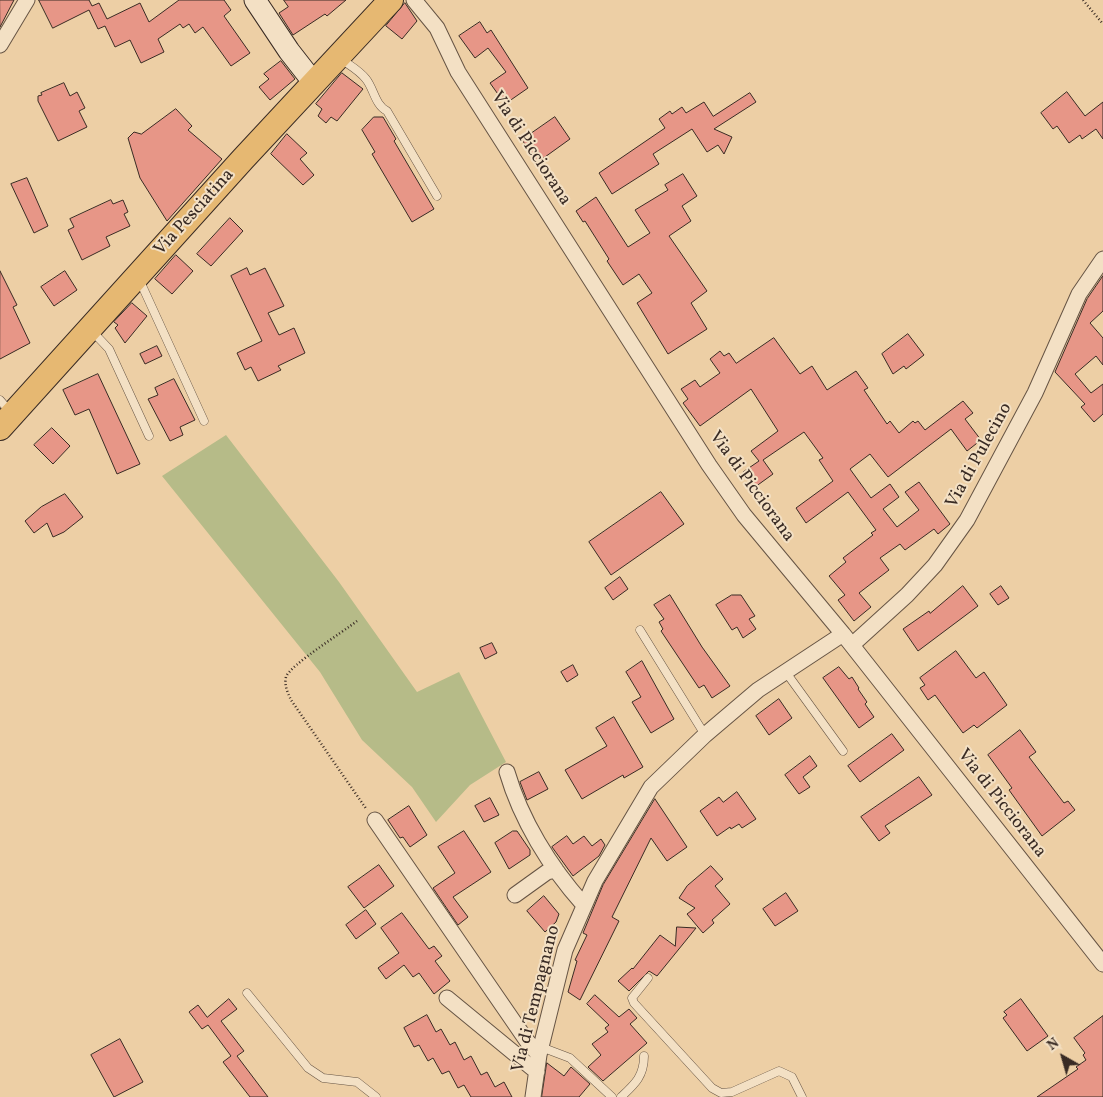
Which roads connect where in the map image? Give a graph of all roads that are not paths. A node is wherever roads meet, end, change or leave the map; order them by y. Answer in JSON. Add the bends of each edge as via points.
{"nodes":[{"id":1,"x":27,"y":0,"type":"edge"},
{"id":2,"x":255,"y":0,"type":"edge"},
{"id":3,"x":391,"y":0,"type":"edge"},
{"id":4,"x":414,"y":0,"type":"edge"},
{"id":5,"x":0,"y":45,"type":"edge"},
{"id":6,"x":337,"y":56,"type":"junction"},
{"id":7,"x":314,"y":83,"type":"junction"},
{"id":8,"x":437,"y":196,"type":"dead end"},
{"id":9,"x":1103,"y":259,"type":"edge"},
{"id":10,"x":138,"y":277,"type":"junction"},
{"id":11,"x":90,"y":329,"type":"junction"},
{"id":12,"x":4,"y":414,"type":"edge"},
{"id":13,"x":204,"y":422,"type":"dead end"},
{"id":14,"x":149,"y":436,"type":"dead end"},
{"id":15,"x":640,"y":630,"type":"dead end"},
{"id":16,"x":848,"y":639,"type":"junction"},
{"id":17,"x":785,"y":671,"type":"junction"},
{"id":18,"x":704,"y":735,"type":"junction"},
{"id":19,"x":843,"y":751,"type":"dead end"},
{"id":20,"x":507,"y":772,"type":"dead end"},
{"id":21,"x":374,"y":820,"type":"road end"},
{"id":22,"x":556,"y":870,"type":"junction"},
{"id":23,"x":515,"y":896,"type":"dead end"},
{"id":24,"x":583,"y":904,"type":"junction"},
{"id":25,"x":1103,"y":964,"type":"edge"},
{"id":26,"x":648,"y":978,"type":"dead end"},
{"id":27,"x":247,"y":993,"type":"dead end"},
{"id":28,"x":447,"y":998,"type":"dead end"},
{"id":29,"x":540,"y":1051,"type":"junction"},
{"id":30,"x":644,"y":1056,"type":"dead end"},
{"id":31,"x":537,"y":1072,"type":"junction"},
{"id":32,"x":376,"y":1097,"type":"edge"},
{"id":33,"x":533,"y":1097,"type":"edge"},
{"id":34,"x":612,"y":1097,"type":"edge"},
{"id":35,"x":621,"y":1097,"type":"edge"},
{"id":36,"x":802,"y":1097,"type":"edge"}],
"edges":[{"from":1,"to":5,"type":"street"},
{"from":2,"to":7,"type":"street"},
{"from":3,"to":6,"type":"main road","name":"Via Pesciatina"},
{"from":4,"to":16,"type":"street","name":"Via di Picciorana","via":[[437,28],[458,72],[709,465],[744,515]]},
{"from":6,"to":7,"type":"main road","name":"Via Pesciatina"},
{"from":6,"to":8,"type":"lane","via":[[366,79]]},
{"from":7,"to":10,"type":"main road","name":"Via Pesciatina"},
{"from":9,"to":16,"type":"street","name":"Via di Pulecino","via":[[1078,294],[1036,392],[967,520],[935,565],[907,595]]},
{"from":10,"to":11,"type":"main road","name":"Via Pesciatina"},
{"from":10,"to":13,"type":"lane"},
{"from":11,"to":12,"type":"main road","name":"Via Pesciatina"},
{"from":11,"to":14,"type":"lane","via":[[109,349]]},
{"from":15,"to":18,"type":"lane"},
{"from":16,"to":17,"type":"street","name":"Via di Tempagnano"},
{"from":16,"to":25,"type":"street","name":"Via di Picciorana"},
{"from":17,"to":18,"type":"street","name":"Via di Tempagnano"},
{"from":17,"to":19,"type":"lane"},
{"from":18,"to":24,"type":"street","name":"Via di Tempagnano","via":[[651,787]]},
{"from":20,"to":22,"type":"street","via":[[515,799]]},
{"from":21,"to":29,"type":"street","via":[[527,1041]]},
{"from":22,"to":23,"type":"street","via":[[547,872]]},
{"from":22,"to":24,"type":"street"},
{"from":24,"to":29,"type":"street","name":"Via di Tempagnano","via":[[565,950]]},
{"from":26,"to":36,"type":"lane","via":[[632,998],[634,1003],[712,1088],[721,1093],[732,1092],[779,1071],[792,1078]]},
{"from":27,"to":32,"type":"lane","via":[[308,1068],[323,1078],[357,1082]]},
{"from":28,"to":31,"type":"street"},
{"from":29,"to":31,"type":"street","name":"Via di Tempagnano"},
{"from":29,"to":34,"type":"lane","via":[[570,1058]]},
{"from":30,"to":35,"type":"lane","via":[[644,1069],[639,1080]]},
{"from":31,"to":33,"type":"street","name":"Via di Tempagnano"}]}
